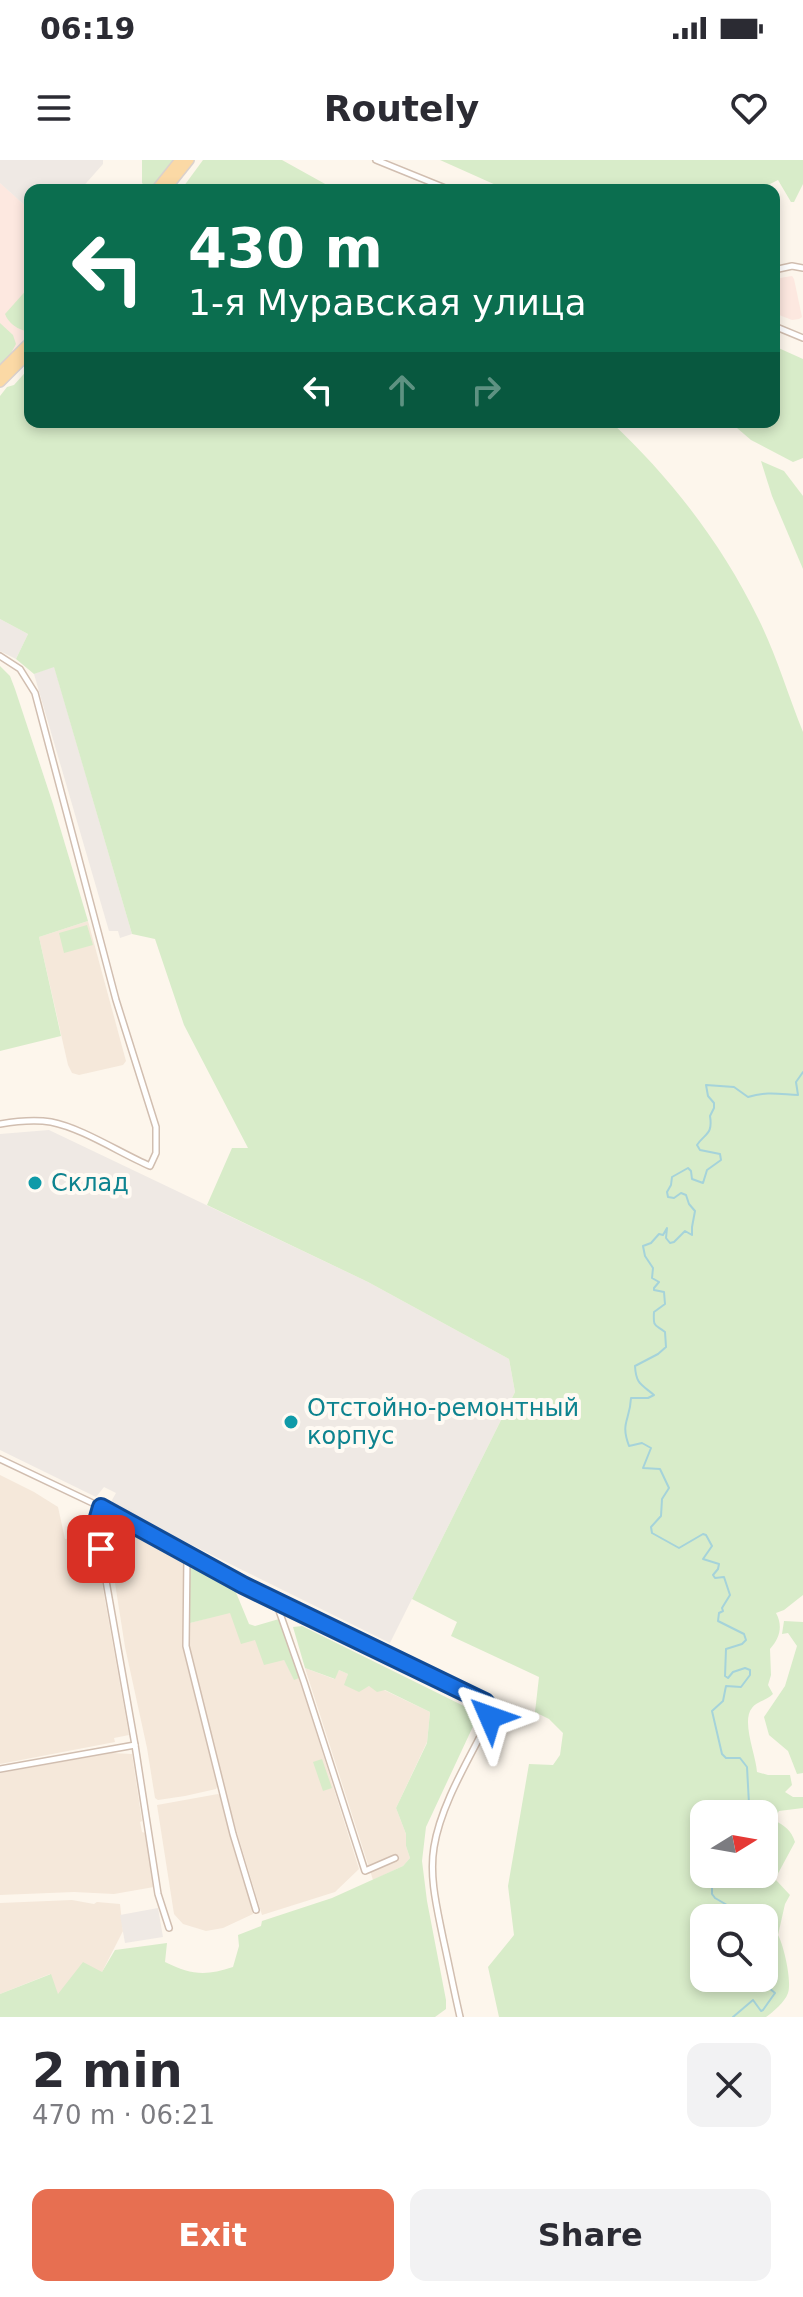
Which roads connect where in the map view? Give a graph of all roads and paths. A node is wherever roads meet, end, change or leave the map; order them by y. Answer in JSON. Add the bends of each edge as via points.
{"nodes":[{"id":1,"x":180,"y":160,"type":"edge"},
{"id":2,"x":189,"y":160,"type":"edge"},
{"id":3,"x":376,"y":160,"type":"edge"},
{"id":4,"x":161,"y":184,"type":"edge"},
{"id":5,"x":170,"y":184,"type":"edge"},
{"id":6,"x":435,"y":184,"type":"edge"},
{"id":7,"x":803,"y":268,"type":"edge"},
{"id":8,"x":780,"y":269,"type":"edge"},
{"id":9,"x":780,"y":328,"type":"edge"},
{"id":10,"x":803,"y":338,"type":"edge"},
{"id":11,"x":24,"y":348,"type":"edge"},
{"id":12,"x":24,"y":358,"type":"edge"},
{"id":13,"x":0,"y":372,"type":"edge"},
{"id":14,"x":0,"y":382,"type":"edge"},
{"id":15,"x":0,"y":656,"type":"edge"},
{"id":16,"x":0,"y":1124,"type":"edge"},
{"id":17,"x":0,"y":1459,"type":"edge"},
{"id":18,"x":101,"y":1507,"type":"junction"},
{"id":19,"x":187,"y":1555,"type":"junction"},
{"id":20,"x":273,"y":1599,"type":"junction"},
{"id":21,"x":135,"y":1745,"type":"junction"},
{"id":22,"x":0,"y":1769,"type":"edge"},
{"id":23,"x":395,"y":1858,"type":"dead end"},
{"id":24,"x":256,"y":1910,"type":"dead end"},
{"id":25,"x":169,"y":1928,"type":"dead end"},
{"id":26,"x":460,"y":2017,"type":"edge"}],
"edges":[{"from":1,"to":4,"type":"main road"},
{"from":2,"to":5,"type":"main road"},
{"from":3,"to":6,"type":"street"},
{"from":7,"to":8,"type":"street"},
{"from":9,"to":10,"type":"street"},
{"from":11,"to":13,"type":"main road"},
{"from":12,"to":14,"type":"main road"},
{"from":15,"to":16,"type":"street","via":[[20,669],[35,693],[116,1000],[156,1127],[156,1153],[150,1166],[53,1122]]},
{"from":17,"to":18,"type":"street"},
{"from":18,"to":19,"type":"street"},
{"from":18,"to":21,"type":"street","via":[[96,1524]]},
{"from":19,"to":20,"type":"street"},
{"from":19,"to":24,"type":"street","via":[[186,1646]]},
{"from":20,"to":23,"type":"street","via":[[365,1871]]},
{"from":20,"to":26,"type":"street","via":[[491,1709],[433,1848],[434,1894]]},
{"from":21,"to":22,"type":"street"},
{"from":21,"to":25,"type":"street","via":[[158,1894]]}]}
